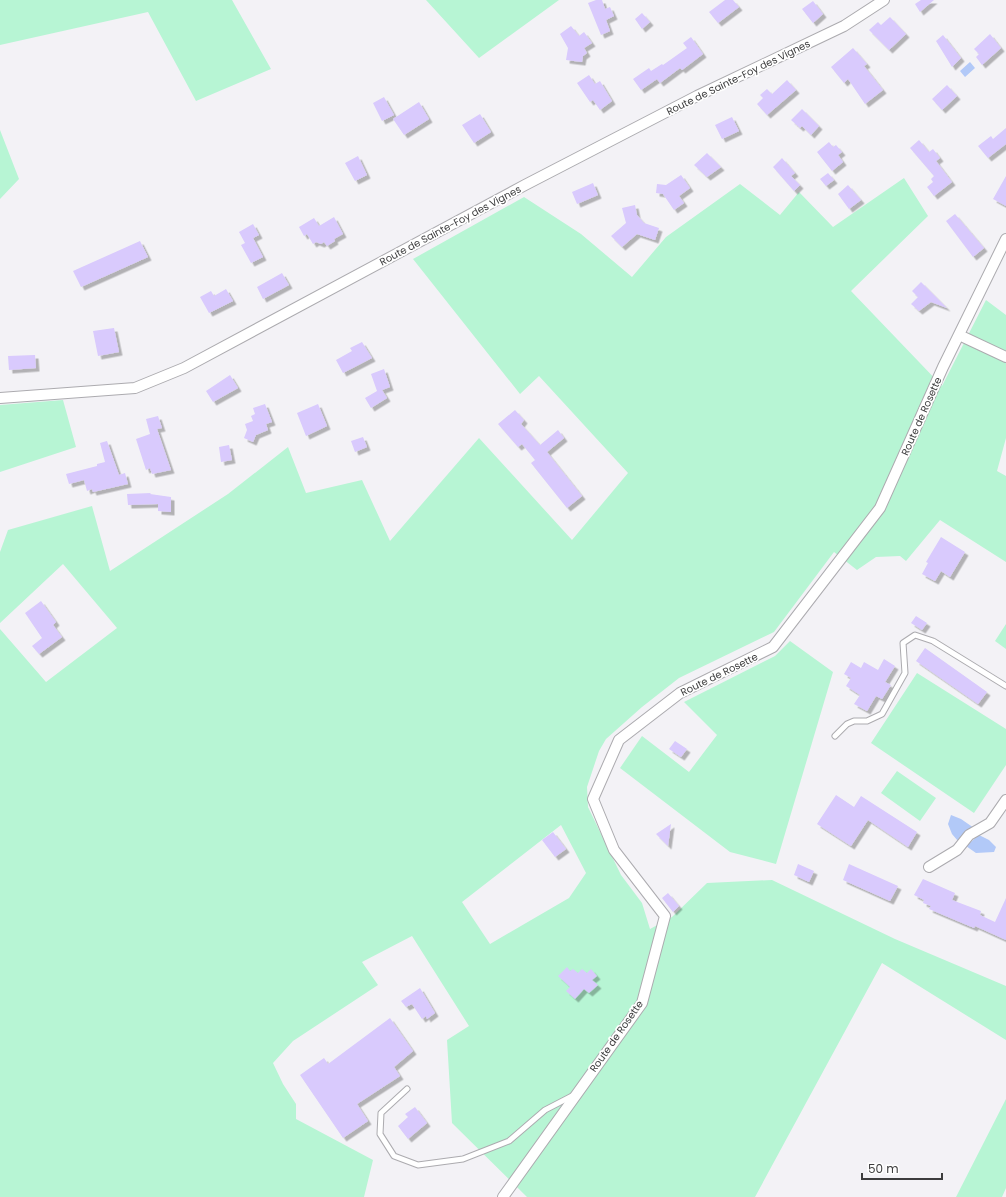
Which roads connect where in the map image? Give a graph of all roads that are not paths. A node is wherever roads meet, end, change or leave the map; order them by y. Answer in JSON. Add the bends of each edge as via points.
{"nodes":[{"id":1,"x":884,"y":0,"type":"edge"},
{"id":2,"x":1006,"y":239,"type":"edge"},
{"id":3,"x":959,"y":335,"type":"junction"},
{"id":4,"x":1006,"y":357,"type":"edge"},
{"id":5,"x":0,"y":398,"type":"edge"},
{"id":6,"x":1006,"y":686,"type":"edge"},
{"id":7,"x":835,"y":736,"type":"dead end"},
{"id":8,"x":1006,"y":800,"type":"edge"},
{"id":9,"x":929,"y":867,"type":"dead end"},
{"id":10,"x":407,"y":1089,"type":"dead end"},
{"id":11,"x":576,"y":1094,"type":"junction"},
{"id":12,"x":503,"y":1197,"type":"edge"}],
"edges":[{"from":1,"to":5,"type":"street","name":"Route de Sainte-Foy des Vignes","via":[[844,26],[690,99],[184,368],[135,388]]},
{"from":2,"to":3,"type":"street","name":"Route de Rosette"},
{"from":3,"to":4,"type":"street"},
{"from":3,"to":11,"type":"street","name":"Route de Rosette","via":[[880,508],[773,647],[680,693],[619,740],[593,798],[614,850],[665,916],[642,1003]]},
{"from":6,"to":7,"type":"lane","via":[[933,641],[915,635],[903,643],[905,673],[882,714],[867,721],[847,724]]},
{"from":8,"to":9,"type":"street","via":[[990,823],[969,836],[956,850]]},
{"from":10,"to":11,"type":"lane","via":[[381,1113],[380,1134],[394,1156],[418,1165],[463,1159],[508,1141],[545,1110]]},
{"from":11,"to":12,"type":"street","name":"Route de Rosette"}]}
